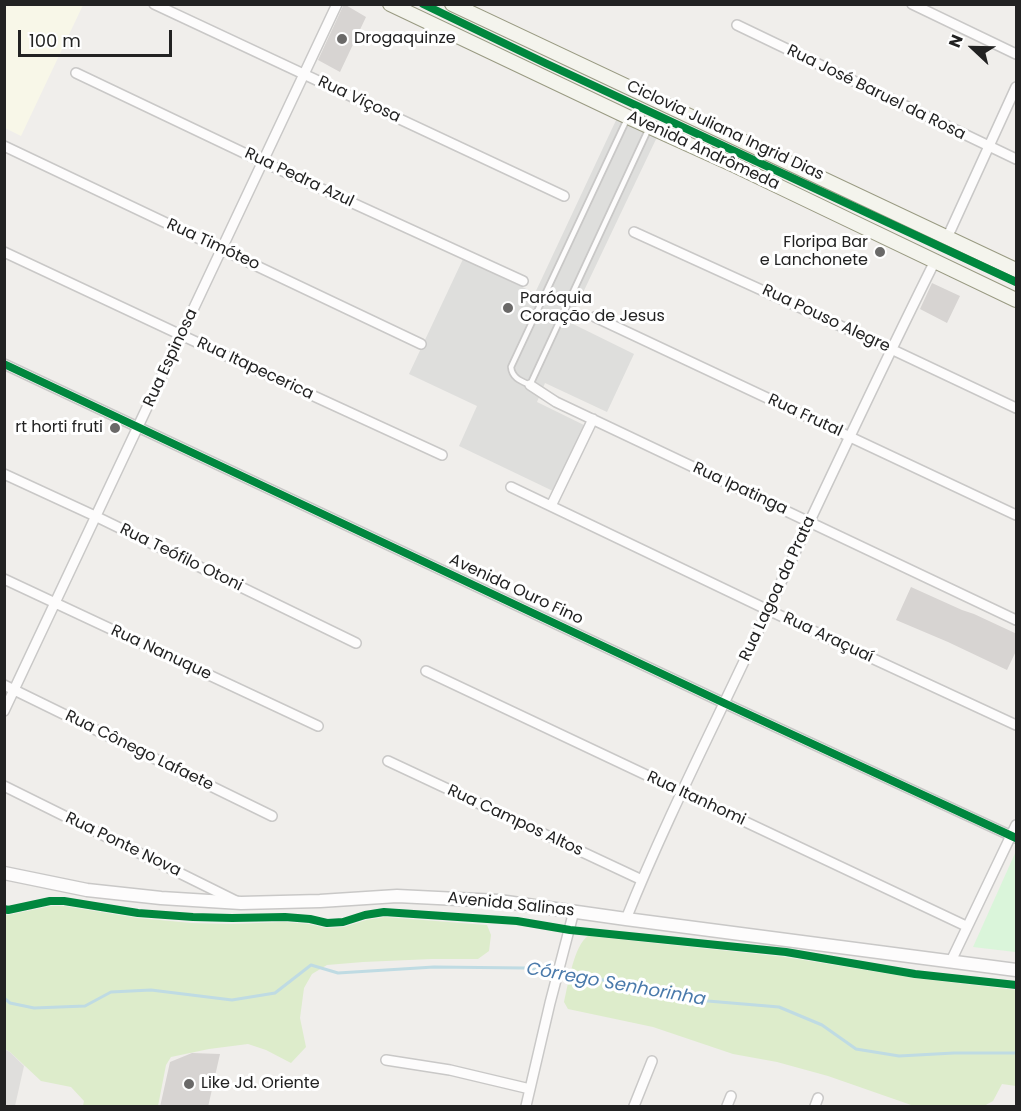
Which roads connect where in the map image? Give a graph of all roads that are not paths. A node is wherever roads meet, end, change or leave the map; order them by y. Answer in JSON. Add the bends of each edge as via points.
{"nodes":[{"id":1,"x":154,"y":4,"type":"edge"},
{"id":2,"x":336,"y":4,"type":"edge"},
{"id":3,"x":390,"y":4,"type":"edge"},
{"id":4,"x":452,"y":4,"type":"edge"},
{"id":5,"x":912,"y":4,"type":"edge"},
{"id":6,"x":736,"y":25,"type":"dead end"},
{"id":7,"x":553,"y":53,"type":"junction"},
{"id":8,"x":1017,"y":54,"type":"edge"},
{"id":9,"x":76,"y":73,"type":"dead end"},
{"id":10,"x":304,"y":74,"type":"junction"},
{"id":11,"x":543,"y":77,"type":"junction"},
{"id":12,"x":1017,"y":87,"type":"edge"},
{"id":13,"x":628,"y":117,"type":"junction"},
{"id":14,"x":650,"y":126,"type":"junction"},
{"id":15,"x":746,"y":142,"type":"junction"},
{"id":16,"x":4,"y":146,"type":"edge"},
{"id":17,"x":990,"y":147,"type":"junction"},
{"id":18,"x":1017,"y":159,"type":"edge"},
{"id":19,"x":263,"y":162,"type":"junction"},
{"id":20,"x":734,"y":165,"type":"junction"},
{"id":21,"x":564,"y":196,"type":"dead end"},
{"id":22,"x":634,"y":232,"type":"dead end"},
{"id":23,"x":947,"y":238,"type":"junction"},
{"id":24,"x":222,"y":249,"type":"junction"},
{"id":25,"x":4,"y":252,"type":"edge"},
{"id":26,"x":935,"y":261,"type":"junction"},
{"id":27,"x":1017,"y":270,"type":"edge"},
{"id":28,"x":523,"y":281,"type":"dead end"},
{"id":29,"x":1017,"y":300,"type":"edge"},
{"id":30,"x":595,"y":317,"type":"dead end"},
{"id":31,"x":181,"y":335,"type":"junction"},
{"id":32,"x":421,"y":344,"type":"dead end"},
{"id":33,"x":891,"y":349,"type":"junction"},
{"id":34,"x":4,"y":364,"type":"edge"},
{"id":35,"x":530,"y":385,"type":"junction"},
{"id":36,"x":1017,"y":408,"type":"edge"},
{"id":37,"x":593,"y":419,"type":"junction"},
{"id":38,"x":138,"y":428,"type":"junction"},
{"id":39,"x":849,"y":437,"type":"junction"},
{"id":40,"x":441,"y":455,"type":"dead end"},
{"id":41,"x":4,"y":474,"type":"edge"},
{"id":42,"x":511,"y":487,"type":"dead end"},
{"id":43,"x":551,"y":506,"type":"junction"},
{"id":44,"x":1017,"y":515,"type":"edge"},
{"id":45,"x":95,"y":516,"type":"junction"},
{"id":46,"x":810,"y":522,"type":"junction"},
{"id":47,"x":4,"y":579,"type":"edge"},
{"id":48,"x":55,"y":603,"type":"junction"},
{"id":49,"x":768,"y":610,"type":"junction"},
{"id":50,"x":1017,"y":620,"type":"edge"},
{"id":51,"x":356,"y":643,"type":"dead end"},
{"id":52,"x":426,"y":671,"type":"dead end"},
{"id":53,"x":4,"y":685,"type":"edge"},
{"id":54,"x":15,"y":690,"type":"junction"},
{"id":55,"x":724,"y":703,"type":"junction"},
{"id":56,"x":4,"y":711,"type":"edge"},
{"id":57,"x":1017,"y":725,"type":"edge"},
{"id":58,"x":318,"y":726,"type":"dead end"},
{"id":59,"x":388,"y":761,"type":"dead end"},
{"id":60,"x":4,"y":786,"type":"edge"},
{"id":61,"x":682,"y":792,"type":"junction"},
{"id":62,"x":272,"y":816,"type":"dead end"},
{"id":63,"x":1017,"y":825,"type":"edge"},
{"id":64,"x":1014,"y":837,"type":"edge"},
{"id":65,"x":4,"y":873,"type":"edge"},
{"id":66,"x":642,"y":880,"type":"junction"},
{"id":67,"x":241,"y":903,"type":"junction"},
{"id":68,"x":574,"y":911,"type":"junction"},
{"id":69,"x":626,"y":919,"type":"junction"},
{"id":70,"x":966,"y":926,"type":"junction"},
{"id":71,"x":951,"y":961,"type":"junction"},
{"id":72,"x":1017,"y":970,"type":"edge"},
{"id":73,"x":386,"y":1060,"type":"dead end"},
{"id":74,"x":652,"y":1061,"type":"dead end"},
{"id":75,"x":530,"y":1089,"type":"junction"},
{"id":76,"x":731,"y":1096,"type":"dead end"},
{"id":77,"x":526,"y":1107,"type":"edge"},
{"id":78,"x":634,"y":1107,"type":"edge"},
{"id":79,"x":727,"y":1107,"type":"edge"}],
"edges":[{"from":1,"to":10,"type":"street","name":"Rua Viçosa"},
{"from":2,"to":10,"type":"street","name":"Rua Espinosa"},
{"from":3,"to":11,"type":"main road","name":"Avenida Andrômeda"},
{"from":4,"to":7,"type":"main road","name":"Avenida Andrômeda"},
{"from":5,"to":8,"type":"street"},
{"from":6,"to":17,"type":"street","name":"Rua José Baruel da Rosa"},
{"from":7,"to":11,"type":"main road"},
{"from":7,"to":15,"type":"main road","name":"Avenida Andrômeda"},
{"from":9,"to":19,"type":"street","name":"Rua Pedra Azul"},
{"from":10,"to":19,"type":"street","name":"Rua Espinosa"},
{"from":10,"to":21,"type":"street","name":"Rua Viçosa"},
{"from":11,"to":13,"type":"main road","name":"Avenida Andrômeda"},
{"from":12,"to":17,"type":"street"},
{"from":13,"to":14,"type":"main road","name":"Avenida Andrômeda"},
{"from":13,"to":35,"type":"lane","via":[[511,367],[514,377]]},
{"from":14,"to":20,"type":"main road","name":"Avenida Andrômeda"},
{"from":14,"to":35,"type":"lane"},
{"from":15,"to":20,"type":"main road"},
{"from":15,"to":23,"type":"main road","name":"Avenida Andrômeda"},
{"from":16,"to":24,"type":"street","name":"Rua Timóteo"},
{"from":17,"to":18,"type":"street","name":"Rua José Baruel da Rosa"},
{"from":17,"to":23,"type":"street"},
{"from":19,"to":24,"type":"street","name":"Rua Espinosa"},
{"from":19,"to":28,"type":"street","name":"Rua Pedra Azul"},
{"from":20,"to":26,"type":"main road","name":"Avenida Andrômeda"},
{"from":22,"to":33,"type":"street","name":"Rua Pouso Alegre"},
{"from":23,"to":27,"type":"main road","name":"Avenida Andrômeda"},
{"from":24,"to":31,"type":"street","name":"Rua Espinosa"},
{"from":24,"to":32,"type":"street","name":"Rua Timóteo"},
{"from":25,"to":31,"type":"street","name":"Rua Itapecerica"},
{"from":26,"to":29,"type":"main road","name":"Avenida Andrômeda"},
{"from":26,"to":33,"type":"street","name":"Rua Lagoa da Prata"},
{"from":30,"to":39,"type":"street","name":"Rua Frutal"},
{"from":31,"to":38,"type":"street","name":"Rua Espinosa"},
{"from":31,"to":40,"type":"street","name":"Rua Itapecerica"},
{"from":33,"to":36,"type":"street","name":"Rua Pouso Alegre"},
{"from":33,"to":39,"type":"street","name":"Rua Lagoa da Prata"},
{"from":34,"to":38,"type":"street","name":"Avenida Ouro Fino"},
{"from":35,"to":37,"type":"street","name":"Rua Ipatinga"},
{"from":37,"to":43,"type":"street"},
{"from":37,"to":46,"type":"street","name":"Rua Ipatinga"},
{"from":38,"to":45,"type":"street","name":"Rua Espinosa"},
{"from":38,"to":55,"type":"street","name":"Avenida Ouro Fino"},
{"from":39,"to":44,"type":"street","name":"Rua Frutal"},
{"from":39,"to":46,"type":"street","name":"Rua Lagoa da Prata"},
{"from":41,"to":45,"type":"street","name":"Rua Teófilo Otoni"},
{"from":42,"to":43,"type":"street","name":"Rua Araçuaí"},
{"from":43,"to":49,"type":"street","name":"Rua Araçuaí"},
{"from":45,"to":48,"type":"street","name":"Rua Espinosa"},
{"from":45,"to":51,"type":"street","name":"Rua Teófilo Otoni"},
{"from":46,"to":49,"type":"street","name":"Rua Lagoa da Prata"},
{"from":46,"to":50,"type":"street","name":"Rua Ipatinga"},
{"from":47,"to":48,"type":"street","name":"Rua Nanuque"},
{"from":48,"to":54,"type":"street","name":"Rua Espinosa"},
{"from":48,"to":58,"type":"street","name":"Rua Nanuque"},
{"from":49,"to":55,"type":"street","name":"Rua Lagoa da Prata"},
{"from":49,"to":57,"type":"street","name":"Rua Araçuaí"},
{"from":52,"to":61,"type":"street","name":"Rua Itanhomi"},
{"from":53,"to":54,"type":"street","name":"Rua Cônego Lafaete"},
{"from":54,"to":56,"type":"street","name":"Rua Espinosa"},
{"from":54,"to":62,"type":"street","name":"Rua Cônego Lafaete"},
{"from":55,"to":61,"type":"street","name":"Rua Lagoa da Prata"},
{"from":55,"to":64,"type":"street","name":"Avenida Ouro Fino"},
{"from":59,"to":66,"type":"street","name":"Rua Campos Altos"},
{"from":60,"to":67,"type":"street","name":"Rua Ponte Nova"},
{"from":61,"to":66,"type":"street","name":"Rua Lagoa da Prata"},
{"from":61,"to":70,"type":"street","name":"Rua Itanhomi"},
{"from":63,"to":64,"type":"street"},
{"from":64,"to":70,"type":"street"},
{"from":65,"to":67,"type":"street","name":"Avenida Salinas","via":[[87,890]]},
{"from":66,"to":69,"type":"street","name":"Rua Lagoa da Prata"},
{"from":67,"to":68,"type":"street","name":"Avenida Salinas","via":[[397,896],[499,901]]},
{"from":68,"to":69,"type":"street","name":"Avenida Salinas"},
{"from":68,"to":75,"type":"street"},
{"from":69,"to":71,"type":"street","name":"Avenida Salinas"},
{"from":70,"to":71,"type":"street"},
{"from":71,"to":72,"type":"street","name":"Avenida Salinas"},
{"from":73,"to":75,"type":"street"},
{"from":74,"to":78,"type":"street"},
{"from":75,"to":77,"type":"street"},
{"from":76,"to":79,"type":"street"}]}
